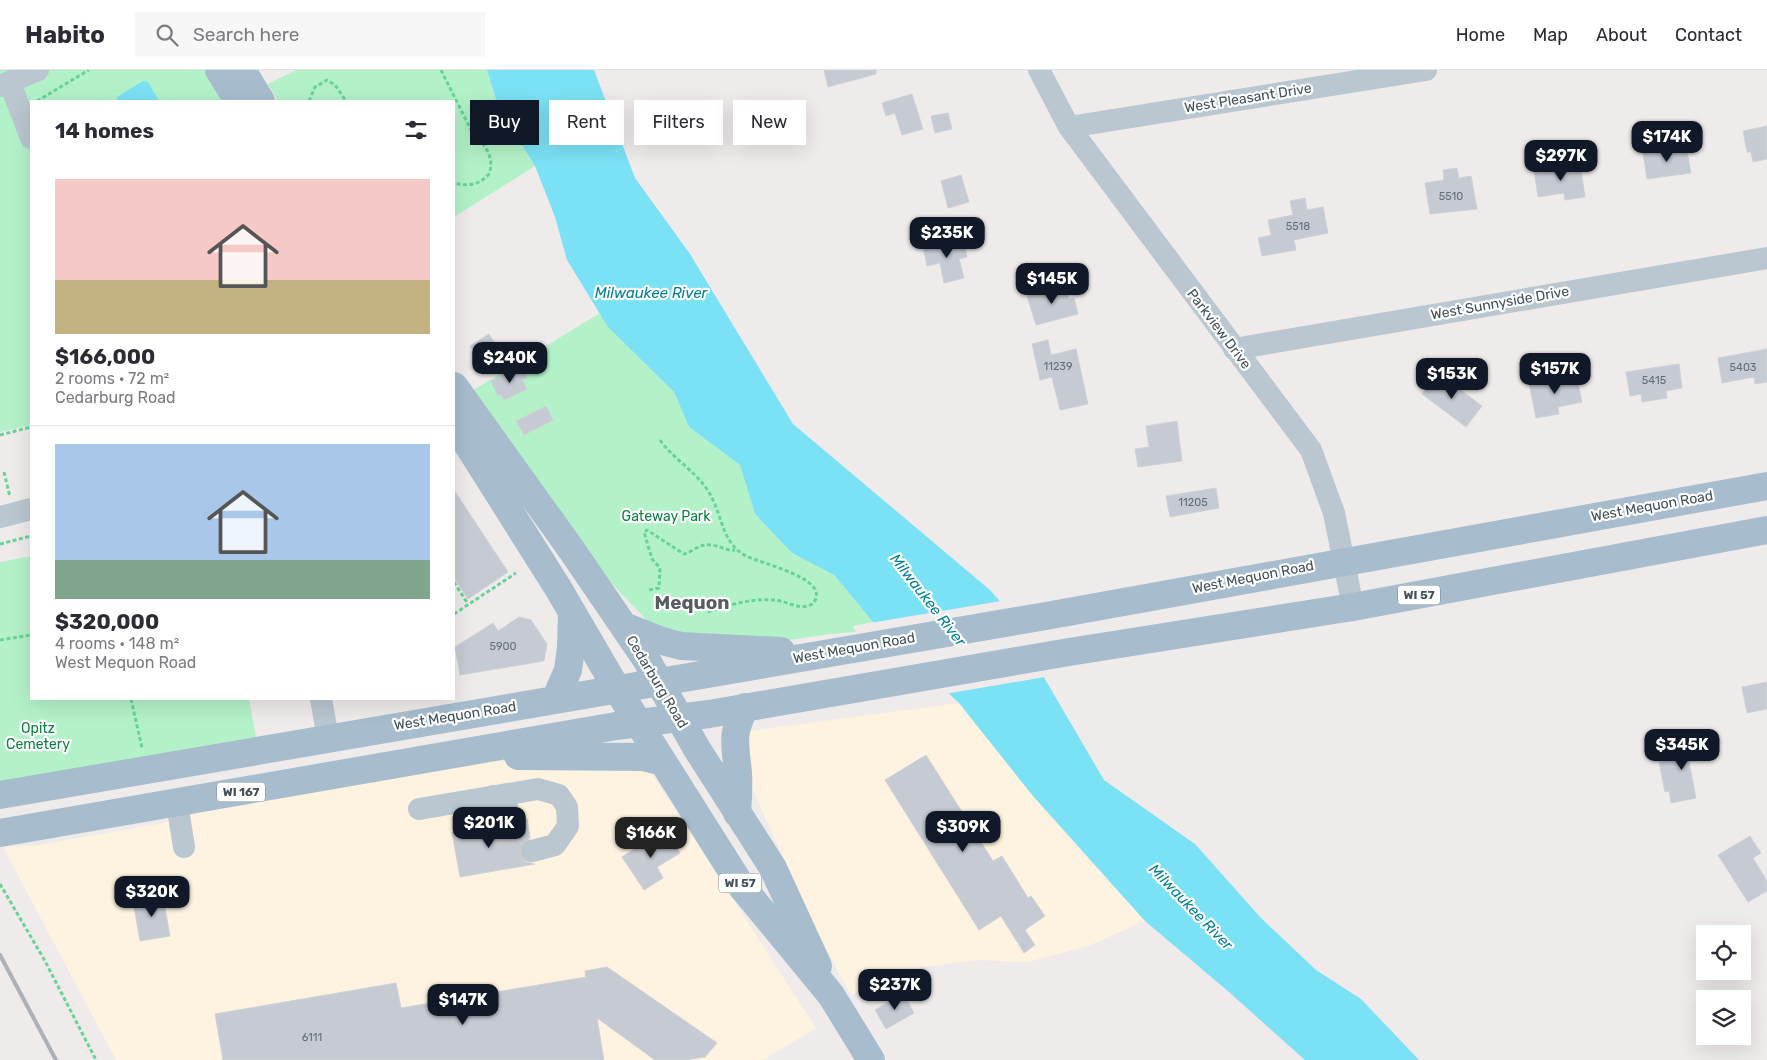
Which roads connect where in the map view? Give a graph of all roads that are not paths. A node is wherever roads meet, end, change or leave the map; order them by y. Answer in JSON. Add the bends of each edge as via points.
{"nodes":[{"id":1,"x":38,"y":70,"type":"edge"},
{"id":2,"x":219,"y":70,"type":"edge"},
{"id":3,"x":242,"y":70,"type":"edge"},
{"id":4,"x":1039,"y":70,"type":"edge"},
{"id":5,"x":1426,"y":70,"type":"edge"},
{"id":6,"x":5,"y":84,"type":"edge"},
{"id":7,"x":237,"y":100,"type":"edge"},
{"id":8,"x":260,"y":100,"type":"edge"},
{"id":9,"x":1070,"y":127,"type":"junction"},
{"id":10,"x":30,"y":136,"type":"edge"},
{"id":11,"x":1767,"y":258,"type":"edge"},
{"id":12,"x":1234,"y":349,"type":"junction"},
{"id":13,"x":455,"y":391,"type":"edge"},
{"id":14,"x":463,"y":432,"type":"edge"},
{"id":15,"x":1767,"y":486,"type":"edge"},
{"id":16,"x":1767,"y":530,"type":"edge"},
{"id":17,"x":1344,"y":560,"type":"junction"},
{"id":18,"x":1352,"y":607,"type":"junction"},
{"id":19,"x":572,"y":613,"type":"junction"},
{"id":20,"x":624,"y":626,"type":"junction"},
{"id":21,"x":860,"y":647,"type":"junction"},
{"id":22,"x":817,"y":655,"type":"junction"},
{"id":23,"x":620,"y":695,"type":"junction"},
{"id":24,"x":321,"y":700,"type":"edge"},
{"id":25,"x":555,"y":700,"type":"junction"},
{"id":26,"x":670,"y":701,"type":"junction"},
{"id":27,"x":745,"y":707,"type":"junction"},
{"id":28,"x":638,"y":723,"type":"junction"},
{"id":29,"x":328,"y":738,"type":"junction"},
{"id":30,"x":474,"y":751,"type":"junction"},
{"id":31,"x":663,"y":762,"type":"junction"},
{"id":32,"x":170,"y":764,"type":"junction"},
{"id":33,"x":0,"y":795,"type":"edge"},
{"id":34,"x":501,"y":795,"type":"junction"},
{"id":35,"x":177,"y":803,"type":"junction"},
{"id":36,"x":418,"y":810,"type":"dead end"},
{"id":37,"x":737,"y":813,"type":"junction"},
{"id":38,"x":508,"y":822,"type":"tunnel mouth"},
{"id":39,"x":0,"y":834,"type":"edge"},
{"id":40,"x":184,"y":847,"type":"dead end"},
{"id":41,"x":532,"y":851,"type":"tunnel mouth"},
{"id":42,"x":831,"y":996,"type":"junction"},
{"id":43,"x":872,"y":1060,"type":"edge"}],
"edges":[{"from":1,"to":6,"type":"street"},
{"from":2,"to":7,"type":"main road"},
{"from":3,"to":8,"type":"main road"},
{"from":4,"to":9,"type":"street","name":"Parkview Drive"},
{"from":5,"to":9,"type":"street","name":"West Pleasant Drive"},
{"from":6,"to":10,"type":"street"},
{"from":9,"to":12,"type":"street","name":"Parkview Drive"},
{"from":11,"to":12,"type":"street","name":"West Sunnyside Drive"},
{"from":12,"to":17,"type":"street","name":"Parkview Drive","via":[[1311,450],[1334,513]]},
{"from":13,"to":14,"type":"main road","name":"Cedarburg Road"},
{"from":14,"to":19,"type":"main road","name":"Cedarburg Road"},
{"from":14,"to":20,"type":"main road","name":"Cedarburg Road"},
{"from":15,"to":17,"type":"main road","name":"West Mequon Road","number":"WI 57"},
{"from":16,"to":18,"type":"main road","name":"West Mequon Road","number":"WI 57"},
{"from":17,"to":18,"type":"street","name":"Parkview Drive"},
{"from":17,"to":21,"type":"main road","name":"West Mequon Road","number":"WI 57"},
{"from":18,"to":27,"type":"main road","name":"West Mequon Road","number":"WI 57"},
{"from":19,"to":23,"type":"main road","name":"Cedarburg Road"},
{"from":19,"to":25,"type":"main road","via":[[568,670]]},
{"from":20,"to":22,"type":"main road","via":[[681,646],[762,648]]},
{"from":20,"to":26,"type":"main road","name":"Cedarburg Road"},
{"from":21,"to":22,"type":"main road","name":"West Mequon Road","number":"WI 57"},
{"from":21,"to":26,"type":"main road","via":[[791,677],[702,692]]},
{"from":22,"to":26,"type":"main road","name":"West Mequon Road","number":"WI 57"},
{"from":23,"to":25,"type":"main road","name":"West Mequon Road"},
{"from":23,"to":26,"type":"main road","name":"West Mequon Road","number":"WI 57"},
{"from":23,"to":28,"type":"main road","name":"Cedarburg Road","number":"WI 57"},
{"from":23,"to":30,"type":"main road","via":[[578,714],[500,728],[481,740]]},
{"from":24,"to":29,"type":"street"},
{"from":25,"to":29,"type":"main road","name":"West Mequon Road"},
{"from":26,"to":27,"type":"main road","name":"West Mequon Road","number":"WI 57"},
{"from":26,"to":28,"type":"main road","name":"West Mequon Road","number":"WI 167"},
{"from":26,"to":37,"type":"main road","name":"Cedarburg Road","number":"WI 57"},
{"from":27,"to":37,"type":"main road","via":[[736,729],[734,745],[738,773]]},
{"from":28,"to":30,"type":"main road","name":"West Mequon Road","number":"WI 167"},
{"from":28,"to":31,"type":"main road","name":"Cedarburg Road","number":"WI 57"},
{"from":29,"to":32,"type":"main road","name":"West Mequon Road"},
{"from":30,"to":31,"type":"main road","via":[[520,756],[643,757]]},
{"from":30,"to":35,"type":"main road","name":"West Mequon Road","number":"WI 167"},
{"from":31,"to":42,"type":"main road","name":"Cedarburg Road","number":"WI 57","via":[[742,887]]},
{"from":32,"to":33,"type":"main road","name":"West Mequon Road"},
{"from":32,"to":35,"type":"main road"},
{"from":34,"to":36,"type":"street"},
{"from":34,"to":38,"type":"street","via":[[507,808]]},
{"from":34,"to":41,"type":"street","via":[[538,789],[559,795],[567,807],[568,826],[555,845]]},
{"from":35,"to":39,"type":"main road","name":"West Mequon Road","number":"WI 167"},
{"from":35,"to":40,"type":"street"},
{"from":37,"to":42,"type":"main road","name":"Cedarburg Road","number":"WI 57","via":[[773,868]]},
{"from":42,"to":43,"type":"main road","name":"Cedarburg Road","number":"WI 57"}]}
